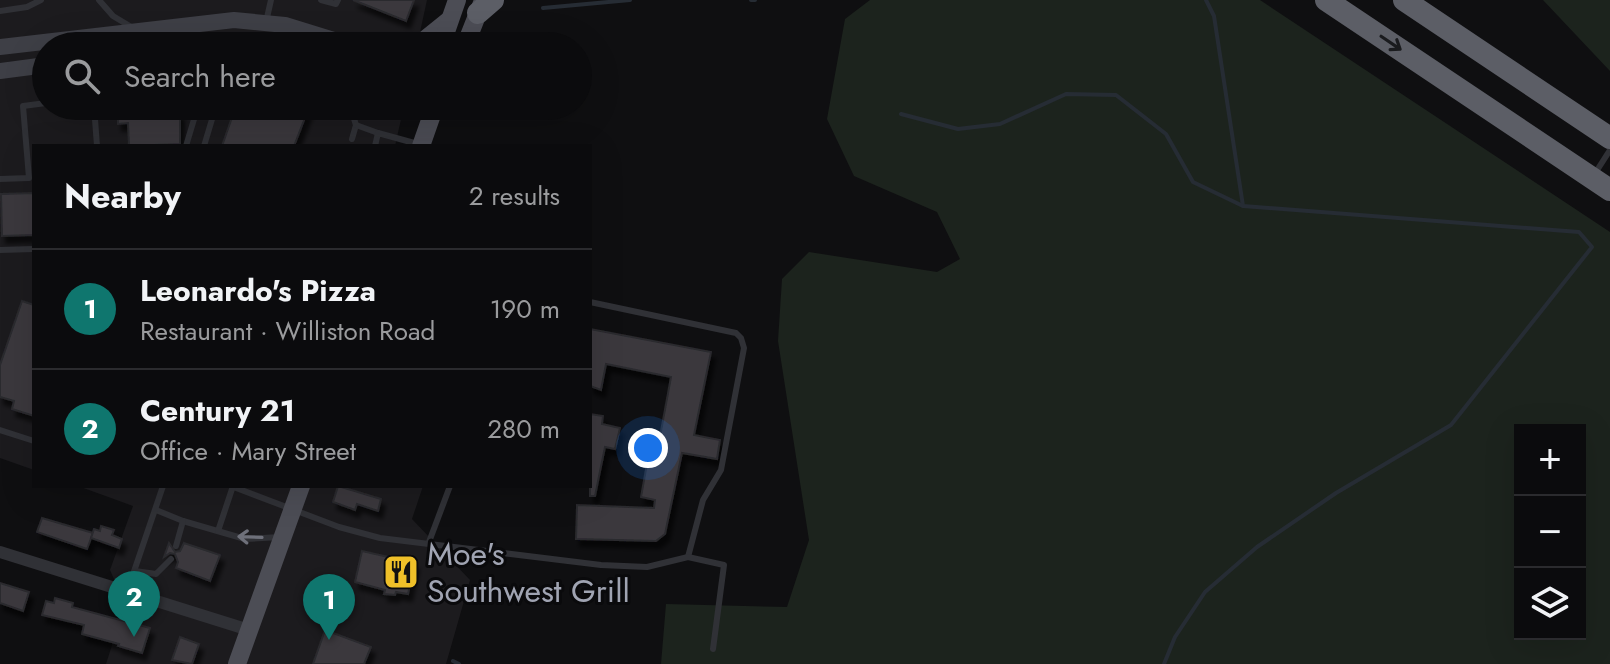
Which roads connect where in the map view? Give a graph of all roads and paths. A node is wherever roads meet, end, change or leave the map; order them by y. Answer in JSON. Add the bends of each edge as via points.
{"nodes":[{"id":1,"x":41,"y":0,"type":"edge"},
{"id":2,"x":99,"y":0,"type":"edge"},
{"id":3,"x":271,"y":0,"type":"edge"},
{"id":4,"x":321,"y":0,"type":"edge"},
{"id":5,"x":338,"y":0,"type":"edge"},
{"id":6,"x":457,"y":0,"type":"edge"},
{"id":7,"x":1326,"y":0,"type":"edge"},
{"id":8,"x":1404,"y":0,"type":"edge"},
{"id":9,"x":1427,"y":0,"type":"edge"},
{"id":10,"x":484,"y":4,"type":"edge"},
{"id":11,"x":0,"y":11,"type":"edge"},
{"id":12,"x":450,"y":19,"type":"junction"},
{"id":13,"x":234,"y":20,"type":"junction"},
{"id":14,"x":266,"y":22,"type":"junction"},
{"id":15,"x":136,"y":30,"type":"junction"},
{"id":16,"x":120,"y":32,"type":"edge"},
{"id":17,"x":234,"y":32,"type":"edge"},
{"id":18,"x":312,"y":32,"type":"edge"},
{"id":19,"x":434,"y":32,"type":"edge"},
{"id":20,"x":446,"y":32,"type":"edge"},
{"id":21,"x":471,"y":32,"type":"edge"},
{"id":22,"x":32,"y":43,"type":"edge"},
{"id":23,"x":0,"y":47,"type":"edge"},
{"id":24,"x":32,"y":67,"type":"edge"},
{"id":25,"x":0,"y":71,"type":"edge"},
{"id":26,"x":32,"y":105,"type":"edge"},
{"id":27,"x":1560,"y":105,"type":"junction"},
{"id":28,"x":95,"y":120,"type":"edge"},
{"id":29,"x":194,"y":120,"type":"edge"},
{"id":30,"x":212,"y":120,"type":"edge"},
{"id":31,"x":354,"y":120,"type":"edge"},
{"id":32,"x":430,"y":120,"type":"edge"},
{"id":33,"x":356,"y":125,"type":"junction"},
{"id":34,"x":378,"y":133,"type":"junction"},
{"id":35,"x":1610,"y":138,"type":"edge"},
{"id":36,"x":352,"y":139,"type":"dead end"},
{"id":37,"x":97,"y":144,"type":"edge"},
{"id":38,"x":187,"y":144,"type":"edge"},
{"id":39,"x":205,"y":144,"type":"edge"},
{"id":40,"x":375,"y":144,"type":"edge"},
{"id":41,"x":417,"y":144,"type":"edge"},
{"id":42,"x":421,"y":144,"type":"edge"},
{"id":43,"x":1610,"y":150,"type":"edge"},
{"id":44,"x":31,"y":178,"type":"edge"},
{"id":45,"x":0,"y":179,"type":"edge"},
{"id":46,"x":1601,"y":184,"type":"edge"},
{"id":47,"x":32,"y":249,"type":"edge"},
{"id":48,"x":0,"y":250,"type":"edge"},
{"id":49,"x":592,"y":302,"type":"edge"},
{"id":50,"x":0,"y":430,"type":"edge"},
{"id":51,"x":32,"y":440,"type":"edge"},
{"id":52,"x":162,"y":488,"type":"edge"},
{"id":53,"x":231,"y":488,"type":"edge"},
{"id":54,"x":237,"y":488,"type":"edge"},
{"id":55,"x":300,"y":488,"type":"edge"},
{"id":56,"x":449,"y":488,"type":"edge"},
{"id":57,"x":293,"y":509,"type":"junction"},
{"id":58,"x":156,"y":510,"type":"junction"},
{"id":59,"x":183,"y":521,"type":"junction"},
{"id":60,"x":218,"y":531,"type":"junction"},
{"id":61,"x":283,"y":536,"type":"junction"},
{"id":62,"x":429,"y":542,"type":"junction"},
{"id":63,"x":176,"y":546,"type":"dead end"},
{"id":64,"x":0,"y":552,"type":"edge"},
{"id":65,"x":688,"y":557,"type":"junction"},
{"id":66,"x":171,"y":559,"type":"dead end"},
{"id":67,"x":135,"y":571,"type":"junction"},
{"id":68,"x":127,"y":592,"type":"junction"},
{"id":69,"x":249,"y":630,"type":"junction"},
{"id":70,"x":713,"y":649,"type":"dead end"},
{"id":71,"x":237,"y":664,"type":"edge"}],
"edges":[{"from":1,"to":11,"type":"lane"},
{"from":2,"to":15,"type":"lane"},
{"from":3,"to":14,"type":"lane"},
{"from":4,"to":5,"type":"lane"},
{"from":6,"to":12,"type":"main road"},
{"from":7,"to":46,"type":"highway","one_way":true},
{"from":8,"to":27,"type":"highway"},
{"from":9,"to":27,"type":"highway"},
{"from":10,"to":21,"type":"main road"},
{"from":12,"to":19,"type":"main road"},
{"from":12,"to":20,"type":"main road"},
{"from":13,"to":14,"type":"main road"},
{"from":13,"to":15,"type":"main road"},
{"from":13,"to":17,"type":"main road"},
{"from":14,"to":18,"type":"main road"},
{"from":15,"to":16,"type":"main road"},
{"from":22,"to":23,"type":"main road"},
{"from":24,"to":25,"type":"main road"},
{"from":26,"to":44,"type":"lane","via":[[23,106]]},
{"from":27,"to":35,"type":"highway"},
{"from":28,"to":37,"type":"lane"},
{"from":29,"to":38,"type":"lane"},
{"from":30,"to":39,"type":"lane"},
{"from":31,"to":33,"type":"lane"},
{"from":32,"to":42,"type":"main road"},
{"from":33,"to":34,"type":"lane"},
{"from":33,"to":36,"type":"lane"},
{"from":34,"to":40,"type":"lane"},
{"from":34,"to":41,"type":"lane"},
{"from":43,"to":46,"type":"lane"},
{"from":44,"to":45,"type":"lane"},
{"from":47,"to":48,"type":"lane"},
{"from":49,"to":65,"type":"lane","via":[[741,338],[744,348],[721,470],[703,500]]},
{"from":50,"to":51,"type":"lane"},
{"from":52,"to":58,"type":"lane"},
{"from":53,"to":60,"type":"lane"},
{"from":54,"to":57,"type":"lane"},
{"from":55,"to":57,"type":"main road"},
{"from":56,"to":62,"type":"lane"},
{"from":57,"to":61,"type":"main road"},
{"from":57,"to":62,"type":"lane","via":[[380,538]]},
{"from":58,"to":59,"type":"lane"},
{"from":58,"to":67,"type":"lane"},
{"from":59,"to":60,"type":"lane"},
{"from":59,"to":63,"type":"lane"},
{"from":61,"to":60,"type":"lane","one_way":true,"via":[[245,539]]},
{"from":61,"to":69,"type":"main road"},
{"from":62,"to":65,"type":"lane","via":[[601,565],[647,567]]},
{"from":64,"to":68,"type":"street"},
{"from":65,"to":70,"type":"lane","via":[[724,565]]},
{"from":66,"to":67,"type":"lane","via":[[156,574]]},
{"from":67,"to":68,"type":"lane"},
{"from":68,"to":69,"type":"street"},
{"from":69,"to":71,"type":"main road"}]}
